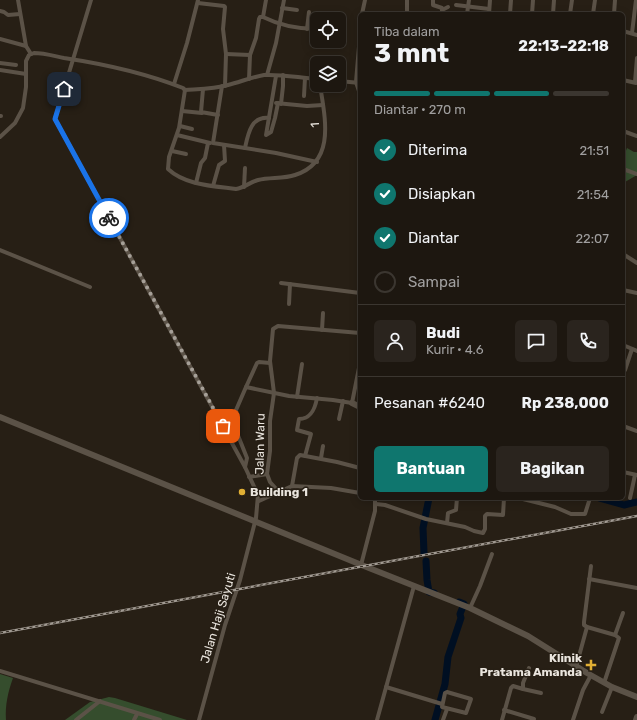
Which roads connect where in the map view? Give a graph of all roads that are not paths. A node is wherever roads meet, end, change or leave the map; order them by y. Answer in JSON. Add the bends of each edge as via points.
{"nodes":[{"id":1,"x":18,"y":0,"type":"edge"},
{"id":2,"x":91,"y":0,"type":"edge"},
{"id":3,"x":215,"y":0,"type":"edge"},
{"id":4,"x":266,"y":0,"type":"edge"},
{"id":5,"x":284,"y":0,"type":"edge"},
{"id":6,"x":365,"y":0,"type":"edge"},
{"id":7,"x":407,"y":0,"type":"edge"},
{"id":8,"x":432,"y":0,"type":"edge"},
{"id":9,"x":469,"y":0,"type":"edge"},
{"id":10,"x":490,"y":0,"type":"edge"},
{"id":11,"x":511,"y":0,"type":"edge"},
{"id":12,"x":533,"y":0,"type":"edge"},
{"id":13,"x":554,"y":0,"type":"edge"},
{"id":14,"x":572,"y":0,"type":"edge"},
{"id":15,"x":595,"y":0,"type":"edge"},
{"id":16,"x":615,"y":0,"type":"edge"},
{"id":17,"x":636,"y":0,"type":"edge"},
{"id":18,"x":198,"y":1,"type":"edge"},
{"id":19,"x":215,"y":5,"type":"junction"},
{"id":20,"x":456,"y":5,"type":"dead end"},
{"id":21,"x":468,"y":6,"type":"junction"},
{"id":22,"x":448,"y":7,"type":"dead end"},
{"id":23,"x":282,"y":8,"type":"junction"},
{"id":24,"x":489,"y":9,"type":"joint"},
{"id":25,"x":297,"y":10,"type":"dead end"},
{"id":26,"x":0,"y":12,"type":"edge"},
{"id":27,"x":309,"y":12,"type":"dead end"},
{"id":28,"x":362,"y":12,"type":"edge"},
{"id":29,"x":407,"y":12,"type":"edge"},
{"id":30,"x":442,"y":12,"type":"edge"},
{"id":31,"x":467,"y":12,"type":"edge"},
{"id":32,"x":510,"y":12,"type":"edge"},
{"id":33,"x":532,"y":12,"type":"edge"},
{"id":34,"x":553,"y":12,"type":"edge"},
{"id":35,"x":570,"y":12,"type":"edge"},
{"id":36,"x":593,"y":12,"type":"edge"},
{"id":37,"x":614,"y":12,"type":"edge"},
{"id":38,"x":20,"y":14,"type":"junction"},
{"id":39,"x":263,"y":17,"type":"junction"},
{"id":40,"x":279,"y":25,"type":"junction"},
{"id":41,"x":307,"y":29,"type":"joint"},
{"id":42,"x":625,"y":31,"type":"edge"},
{"id":43,"x":632,"y":33,"type":"junction"},
{"id":44,"x":637,"y":35,"type":"edge"},
{"id":45,"x":0,"y":39,"type":"edge"},
{"id":46,"x":26,"y":46,"type":"junction"},
{"id":47,"x":31,"y":54,"type":"junction"},
{"id":48,"x":226,"y":54,"type":"junction"},
{"id":49,"x":250,"y":55,"type":"junction"},
{"id":50,"x":637,"y":58,"type":"edge"},
{"id":51,"x":73,"y":59,"type":"junction"},
{"id":52,"x":0,"y":63,"type":"edge"},
{"id":53,"x":16,"y":65,"type":"dead end"},
{"id":54,"x":0,"y":70,"type":"edge"},
{"id":55,"x":26,"y":74,"type":"junction"},
{"id":56,"x":266,"y":75,"type":"junction"},
{"id":57,"x":283,"y":75,"type":"junction"},
{"id":58,"x":276,"y":76,"type":"junction"},
{"id":59,"x":249,"y":78,"type":"junction"},
{"id":60,"x":305,"y":78,"type":"junction"},
{"id":61,"x":310,"y":78,"type":"edge"},
{"id":62,"x":625,"y":80,"type":"edge"},
{"id":63,"x":346,"y":81,"type":"edge"},
{"id":64,"x":358,"y":82,"type":"edge"},
{"id":65,"x":636,"y":83,"type":"edge"},
{"id":66,"x":174,"y":84,"type":"junction"},
{"id":67,"x":224,"y":86,"type":"junction"},
{"id":68,"x":203,"y":89,"type":"junction"},
{"id":69,"x":185,"y":90,"type":"junction"},
{"id":70,"x":321,"y":92,"type":"edge"},
{"id":71,"x":304,"y":96,"type":"dead end"},
{"id":72,"x":272,"y":103,"type":"junction"},
{"id":73,"x":280,"y":103,"type":"junction"},
{"id":74,"x":323,"y":105,"type":"junction"},
{"id":75,"x":182,"y":111,"type":"junction"},
{"id":76,"x":202,"y":113,"type":"junction"},
{"id":77,"x":218,"y":115,"type":"junction"},
{"id":78,"x":269,"y":118,"type":"junction"},
{"id":79,"x":180,"y":126,"type":"junction"},
{"id":80,"x":192,"y":129,"type":"dead end"},
{"id":81,"x":625,"y":132,"type":"edge"},
{"id":82,"x":177,"y":135,"type":"junction"},
{"id":83,"x":637,"y":136,"type":"edge"},
{"id":84,"x":0,"y":137,"type":"edge"},
{"id":85,"x":208,"y":143,"type":"junction"},
{"id":86,"x":213,"y":143,"type":"junction"},
{"id":87,"x":224,"y":145,"type":"junction"},
{"id":88,"x":245,"y":148,"type":"junction"},
{"id":89,"x":172,"y":151,"type":"junction"},
{"id":90,"x":186,"y":154,"type":"dead end"},
{"id":91,"x":317,"y":162,"type":"junction"},
{"id":92,"x":245,"y":168,"type":"dead end"},
{"id":93,"x":625,"y":171,"type":"edge"},
{"id":94,"x":637,"y":174,"type":"edge"},
{"id":95,"x":196,"y":183,"type":"junction"},
{"id":96,"x":213,"y":186,"type":"junction"},
{"id":97,"x":244,"y":187,"type":"junction"},
{"id":98,"x":0,"y":250,"type":"edge"},
{"id":99,"x":625,"y":255,"type":"edge"},
{"id":100,"x":637,"y":263,"type":"edge"},
{"id":101,"x":281,"y":283,"type":"dead end"},
{"id":102,"x":290,"y":284,"type":"junction"},
{"id":103,"x":90,"y":288,"type":"dead end"},
{"id":104,"x":625,"y":290,"type":"edge"},
{"id":105,"x":358,"y":293,"type":"edge"},
{"id":106,"x":637,"y":293,"type":"edge"},
{"id":107,"x":288,"y":304,"type":"dead end"},
{"id":108,"x":323,"y":313,"type":"dead end"},
{"id":109,"x":322,"y":330,"type":"junction"},
{"id":110,"x":358,"y":333,"type":"edge"},
{"id":111,"x":625,"y":346,"type":"edge"},
{"id":112,"x":632,"y":349,"type":"junction"},
{"id":113,"x":637,"y":351,"type":"edge"},
{"id":114,"x":270,"y":363,"type":"junction"},
{"id":115,"x":302,"y":364,"type":"dead end"},
{"id":116,"x":625,"y":370,"type":"dead end"},
{"id":117,"x":358,"y":387,"type":"edge"},
{"id":118,"x":246,"y":388,"type":"junction"},
{"id":119,"x":274,"y":393,"type":"junction"},
{"id":120,"x":297,"y":397,"type":"junction"},
{"id":121,"x":317,"y":398,"type":"junction"},
{"id":122,"x":343,"y":401,"type":"junction"},
{"id":123,"x":352,"y":403,"type":"junction"},
{"id":124,"x":358,"y":406,"type":"edge"},
{"id":125,"x":0,"y":417,"type":"edge"},
{"id":126,"x":339,"y":419,"type":"dead end"},
{"id":127,"x":625,"y":427,"type":"edge"},
{"id":128,"x":637,"y":431,"type":"edge"},
{"id":129,"x":323,"y":446,"type":"dead end"},
{"id":130,"x":305,"y":456,"type":"junction"},
{"id":131,"x":321,"y":458,"type":"junction"},
{"id":132,"x":245,"y":467,"type":"junction"},
{"id":133,"x":358,"y":467,"type":"edge"},
{"id":134,"x":625,"y":472,"type":"edge"},
{"id":135,"x":267,"y":474,"type":"junction"},
{"id":136,"x":636,"y":475,"type":"edge"},
{"id":137,"x":249,"y":477,"type":"junction"},
{"id":138,"x":292,"y":486,"type":"junction"},
{"id":139,"x":279,"y":492,"type":"junction"},
{"id":140,"x":358,"y":493,"type":"edge"},
{"id":141,"x":630,"y":498,"type":"dead end"},
{"id":142,"x":375,"y":500,"type":"edge"},
{"id":143,"x":457,"y":500,"type":"edge"},
{"id":144,"x":504,"y":500,"type":"edge"},
{"id":145,"x":528,"y":500,"type":"edge"},
{"id":146,"x":589,"y":500,"type":"edge"},
{"id":147,"x":259,"y":501,"type":"junction"},
{"id":148,"x":376,"y":504,"type":"junction"},
{"id":149,"x":255,"y":522,"type":"junction"},
{"id":150,"x":447,"y":523,"type":"junction"},
{"id":151,"x":492,"y":554,"type":"dead end"},
{"id":152,"x":361,"y":565,"type":"junction"},
{"id":153,"x":591,"y":566,"type":"dead end"},
{"id":154,"x":589,"y":579,"type":"junction"},
{"id":155,"x":414,"y":586,"type":"junction"},
{"id":156,"x":637,"y":588,"type":"edge"},
{"id":157,"x":465,"y":606,"type":"junction"},
{"id":158,"x":623,"y":613,"type":"dead end"},
{"id":159,"x":587,"y":627,"type":"junction"},
{"id":160,"x":615,"y":635,"type":"junction"},
{"id":161,"x":576,"y":667,"type":"junction"},
{"id":162,"x":529,"y":668,"type":"dead end"},
{"id":163,"x":0,"y":671,"type":"edge"},
{"id":164,"x":591,"y":675,"type":"junction"},
{"id":165,"x":604,"y":683,"type":"junction"},
{"id":166,"x":612,"y":687,"type":"junction"},
{"id":167,"x":386,"y":688,"type":"junction"},
{"id":168,"x":523,"y":689,"type":"junction"},
{"id":169,"x":541,"y":693,"type":"dead end"},
{"id":170,"x":636,"y":696,"type":"edge"},
{"id":171,"x":100,"y":702,"type":"junction"},
{"id":172,"x":441,"y":703,"type":"junction"},
{"id":173,"x":447,"y":709,"type":"junction"},
{"id":174,"x":504,"y":710,"type":"junction"},
{"id":175,"x":602,"y":712,"type":"dead end"},
{"id":176,"x":137,"y":714,"type":"junction"},
{"id":177,"x":637,"y":717,"type":"edge"},
{"id":178,"x":534,"y":719,"type":"dead end"},
{"id":179,"x":76,"y":720,"type":"edge"},
{"id":180,"x":134,"y":720,"type":"edge"},
{"id":181,"x":160,"y":720,"type":"edge"},
{"id":182,"x":199,"y":720,"type":"edge"},
{"id":183,"x":377,"y":720,"type":"edge"},
{"id":184,"x":443,"y":720,"type":"edge"},
{"id":185,"x":502,"y":720,"type":"edge"},
{"id":186,"x":573,"y":720,"type":"edge"},
{"id":187,"x":636,"y":720,"type":"edge"}],
"edges":[{"from":1,"to":38,"type":"street"},
{"from":2,"to":51,"type":"street"},
{"from":3,"to":19,"type":"street"},
{"from":4,"to":39,"type":"street"},
{"from":5,"to":23,"type":"street"},
{"from":6,"to":28,"type":"street"},
{"from":7,"to":29,"type":"street"},
{"from":8,"to":30,"type":"street","via":[[433,5],[441,7]]},
{"from":9,"to":21,"type":"street"},
{"from":10,"to":24,"type":"street"},
{"from":11,"to":32,"type":"street"},
{"from":12,"to":33,"type":"street"},
{"from":13,"to":34,"type":"street"},
{"from":14,"to":35,"type":"street"},
{"from":15,"to":36,"type":"street"},
{"from":16,"to":37,"type":"street"},
{"from":17,"to":43,"type":"street"},
{"from":18,"to":19,"type":"street"},
{"from":18,"to":66,"type":"street"},
{"from":19,"to":48,"type":"street","via":[[225,7],[223,29]]},
{"from":20,"to":21,"type":"street"},
{"from":21,"to":24,"type":"street"},
{"from":21,"to":31,"type":"street"},
{"from":22,"to":30,"type":"street"},
{"from":23,"to":25,"type":"street"},
{"from":23,"to":40,"type":"street"},
{"from":26,"to":38,"type":"street","via":[[8,15]]},
{"from":27,"to":41,"type":"street"},
{"from":38,"to":46,"type":"street"},
{"from":39,"to":40,"type":"street"},
{"from":39,"to":49,"type":"street","via":[[259,19]]},
{"from":40,"to":41,"type":"street"},
{"from":40,"to":56,"type":"street"},
{"from":42,"to":43,"type":"street"},
{"from":43,"to":44,"type":"street"},
{"from":45,"to":46,"type":"street"},
{"from":46,"to":47,"type":"street"},
{"from":47,"to":51,"type":"street"},
{"from":47,"to":55,"type":"street","via":[[26,61]]},
{"from":48,"to":49,"type":"street"},
{"from":48,"to":67,"type":"street"},
{"from":49,"to":59,"type":"street"},
{"from":50,"to":65,"type":"street"},
{"from":51,"to":66,"type":"street","via":[[126,70]]},
{"from":51,"to":132,"type":"street","via":[[55,119]]},
{"from":52,"to":53,"type":"street"},
{"from":54,"to":55,"type":"street"},
{"from":55,"to":84,"type":"street","via":[[23,108],[15,123]]},
{"from":56,"to":58,"type":"street"},
{"from":56,"to":59,"type":"street"},
{"from":57,"to":58,"type":"street"},
{"from":57,"to":60,"type":"street"},
{"from":57,"to":73,"type":"street"},
{"from":58,"to":72,"type":"street"},
{"from":59,"to":67,"type":"street"},
{"from":60,"to":61,"type":"street"},
{"from":60,"to":71,"type":"street"},
{"from":62,"to":65,"type":"street"},
{"from":63,"to":64,"type":"street"},
{"from":66,"to":69,"type":"street"},
{"from":67,"to":68,"type":"street"},
{"from":67,"to":77,"type":"street"},
{"from":68,"to":69,"type":"street"},
{"from":68,"to":76,"type":"street","via":[[200,110]]},
{"from":69,"to":75,"type":"street"},
{"from":70,"to":74,"type":"street","name":"1"},
{"from":72,"to":73,"type":"street"},
{"from":72,"to":78,"type":"street"},
{"from":73,"to":74,"type":"street"},
{"from":73,"to":78,"type":"street","via":[[271,132],[266,135]]},
{"from":74,"to":91,"type":"street","name":"1","via":[[325,140]]},
{"from":75,"to":76,"type":"street"},
{"from":75,"to":79,"type":"street"},
{"from":76,"to":77,"type":"street"},
{"from":77,"to":86,"type":"street"},
{"from":78,"to":88,"type":"street","via":[[262,118],[252,125]]},
{"from":79,"to":80,"type":"street"},
{"from":79,"to":82,"type":"street"},
{"from":81,"to":83,"type":"street"},
{"from":82,"to":85,"type":"street"},
{"from":82,"to":89,"type":"street"},
{"from":85,"to":86,"type":"street"},
{"from":85,"to":95,"type":"street"},
{"from":86,"to":87,"type":"street"},
{"from":87,"to":88,"type":"street"},
{"from":87,"to":96,"type":"street","via":[[225,161],[219,165]]},
{"from":88,"to":91,"type":"street"},
{"from":89,"to":90,"type":"street"},
{"from":89,"to":95,"type":"street","via":[[167,164],[168,169]]},
{"from":91,"to":97,"type":"street","via":[[295,175],[259,180]]},
{"from":92,"to":97,"type":"street"},
{"from":93,"to":94,"type":"street"},
{"from":95,"to":96,"type":"street"},
{"from":96,"to":97,"type":"street","via":[[236,189]]},
{"from":98,"to":103,"type":"street"},
{"from":99,"to":100,"type":"street"},
{"from":101,"to":102,"type":"street"},
{"from":102,"to":105,"type":"street"},
{"from":102,"to":107,"type":"street"},
{"from":104,"to":106,"type":"street"},
{"from":108,"to":109,"type":"street"},
{"from":109,"to":110,"type":"street"},
{"from":109,"to":114,"type":"street","name":"Jalan Waru","via":[[275,327],[272,332]]},
{"from":111,"to":112,"type":"street"},
{"from":112,"to":113,"type":"street"},
{"from":112,"to":116,"type":"street"},
{"from":114,"to":118,"type":"street","via":[[257,362]]},
{"from":114,"to":119,"type":"street","name":"Jalan Waru"},
{"from":115,"to":120,"type":"street"},
{"from":117,"to":123,"type":"street"},
{"from":118,"to":119,"type":"street"},
{"from":118,"to":132,"type":"street","via":[[233,423],[247,458]]},
{"from":119,"to":120,"type":"street"},
{"from":119,"to":135,"type":"street","name":"Jalan Waru"},
{"from":120,"to":121,"type":"street"},
{"from":121,"to":122,"type":"street"},
{"from":121,"to":130,"type":"street","via":[[314,410],[308,417],[299,419],[297,430],[311,434]]},
{"from":122,"to":123,"type":"street"},
{"from":122,"to":126,"type":"street"},
{"from":123,"to":124,"type":"main road"},
{"from":125,"to":149,"type":"main road"},
{"from":127,"to":128,"type":"street"},
{"from":129,"to":131,"type":"street"},
{"from":130,"to":131,"type":"street"},
{"from":130,"to":138,"type":"street","via":[[300,455],[297,458]]},
{"from":131,"to":133,"type":"street"},
{"from":132,"to":137,"type":"street"},
{"from":134,"to":136,"type":"street"},
{"from":135,"to":137,"type":"street"},
{"from":135,"to":139,"type":"street","name":"Jalan Waru"},
{"from":136,"to":141,"type":"street"},
{"from":137,"to":147,"type":"street"},
{"from":138,"to":139,"type":"street"},
{"from":138,"to":140,"type":"street"},
{"from":139,"to":147,"type":"street"},
{"from":142,"to":148,"type":"street"},
{"from":143,"to":150,"type":"street","via":[[456,510],[448,513]]},
{"from":144,"to":150,"type":"street","via":[[502,516],[485,516],[483,533]]},
{"from":145,"to":146,"type":"street","via":[[555,506],[573,515],[585,514]]},
{"from":147,"to":149,"type":"street","name":"Jalan Haji Sayuti"},
{"from":148,"to":150,"type":"street"},
{"from":148,"to":152,"type":"street"},
{"from":149,"to":152,"type":"main road"},
{"from":149,"to":182,"type":"street","name":"Jalan Haji Sayuti"},
{"from":151,"to":157,"type":"street","via":[[480,586]]},
{"from":152,"to":155,"type":"main road"},
{"from":153,"to":154,"type":"street"},
{"from":154,"to":156,"type":"street"},
{"from":154,"to":159,"type":"street","via":[[584,622]]},
{"from":155,"to":157,"type":"main road"},
{"from":155,"to":167,"type":"street"},
{"from":157,"to":161,"type":"main road","via":[[528,636]]},
{"from":158,"to":160,"type":"street"},
{"from":159,"to":160,"type":"street"},
{"from":159,"to":161,"type":"street"},
{"from":160,"to":165,"type":"street","via":[[620,638]]},
{"from":161,"to":164,"type":"main road"},
{"from":162,"to":168,"type":"street"},
{"from":163,"to":171,"type":"street"},
{"from":164,"to":165,"type":"main road"},
{"from":164,"to":186,"type":"street"},
{"from":165,"to":166,"type":"main road"},
{"from":166,"to":170,"type":"main road"},
{"from":166,"to":175,"type":"street"},
{"from":167,"to":172,"type":"street"},
{"from":167,"to":183,"type":"street"},
{"from":168,"to":169,"type":"street"},
{"from":168,"to":174,"type":"street","via":[[511,687]]},
{"from":171,"to":176,"type":"street"},
{"from":171,"to":179,"type":"street"},
{"from":172,"to":173,"type":"street","via":[[442,707]]},
{"from":172,"to":173,"type":"street","via":[[447,692],[471,699],[466,713]]},
{"from":173,"to":184,"type":"street"},
{"from":174,"to":178,"type":"street"},
{"from":174,"to":185,"type":"street"},
{"from":176,"to":180,"type":"street"},
{"from":176,"to":181,"type":"street"},
{"from":177,"to":187,"type":"main road"}]}
